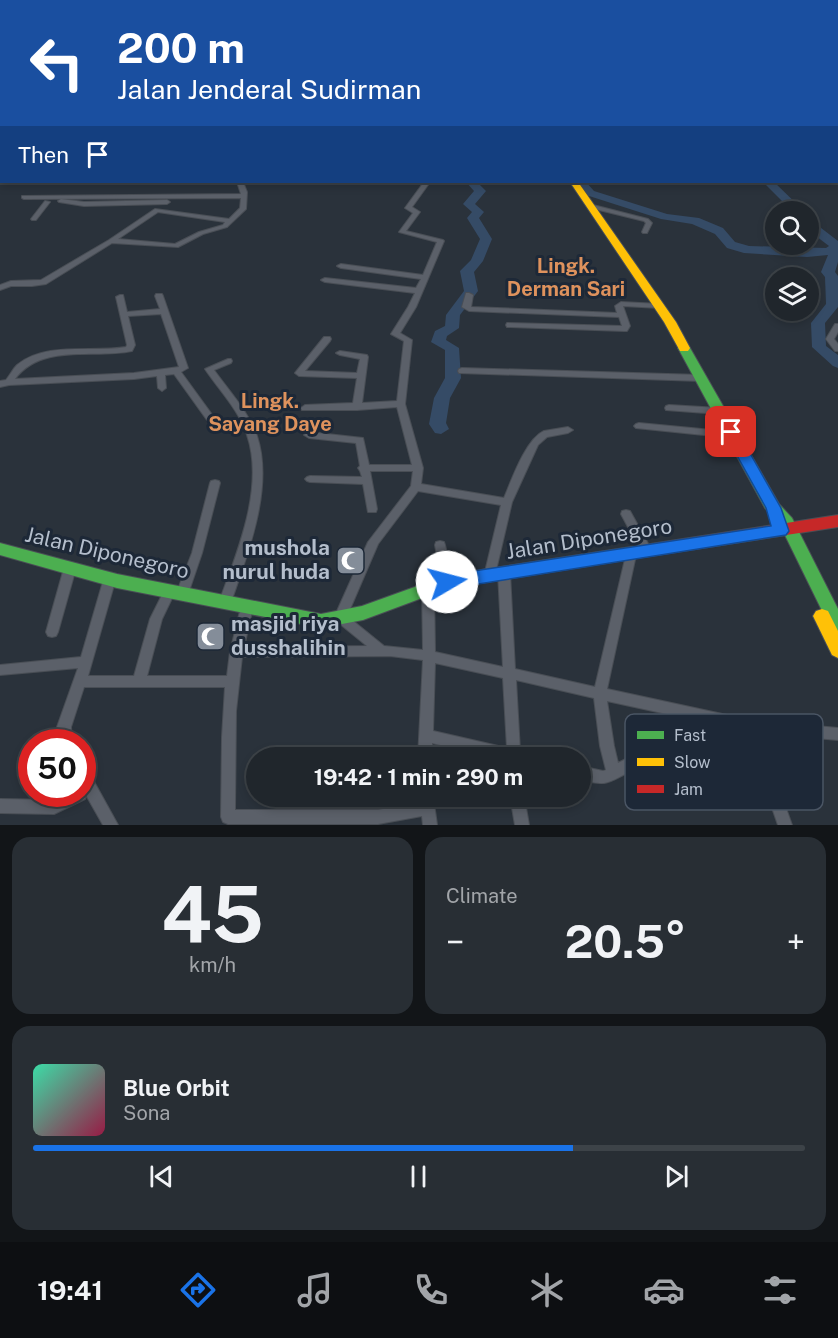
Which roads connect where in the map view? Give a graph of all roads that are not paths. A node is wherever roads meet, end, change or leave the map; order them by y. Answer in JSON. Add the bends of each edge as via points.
{"nodes":[{"id":1,"x":240,"y":183,"type":"edge"},
{"id":2,"x":426,"y":183,"type":"edge"},
{"id":3,"x":575,"y":183,"type":"edge"},
{"id":4,"x":244,"y":196,"type":"junction"},
{"id":5,"x":24,"y":197,"type":"dead end"},
{"id":6,"x":49,"y":199,"type":"junction"},
{"id":7,"x":168,"y":199,"type":"junction"},
{"id":8,"x":593,"y":207,"type":"junction"},
{"id":9,"x":154,"y":212,"type":"junction"},
{"id":10,"x":34,"y":219,"type":"dead end"},
{"id":11,"x":231,"y":221,"type":"junction"},
{"id":12,"x":645,"y":232,"type":"dead end"},
{"id":13,"x":111,"y":241,"type":"junction"},
{"id":14,"x":341,"y":266,"type":"dead end"},
{"id":15,"x":424,"y":277,"type":"junction"},
{"id":16,"x":326,"y":280,"type":"dead end"},
{"id":17,"x":0,"y":288,"type":"edge"},
{"id":18,"x":419,"y":291,"type":"junction"},
{"id":19,"x":469,"y":295,"type":"dead end"},
{"id":20,"x":159,"y":296,"type":"dead end"},
{"id":21,"x":120,"y":297,"type":"dead end"},
{"id":22,"x":660,"y":306,"type":"junction"},
{"id":23,"x":164,"y":311,"type":"junction"},
{"id":24,"x":125,"y":314,"type":"junction"},
{"id":25,"x":622,"y":315,"type":"junction"},
{"id":26,"x":510,"y":325,"type":"dead end"},
{"id":27,"x":836,"y":332,"type":"edge"},
{"id":28,"x":327,"y":339,"type":"dead end"},
{"id":29,"x":838,"y":349,"type":"edge"},
{"id":30,"x":340,"y":353,"type":"dead end"},
{"id":31,"x":228,"y":361,"type":"dead end"},
{"id":32,"x":176,"y":371,"type":"junction"},
{"id":33,"x":462,"y":371,"type":"dead end"},
{"id":34,"x":160,"y":373,"type":"junction"},
{"id":35,"x":360,"y":376,"type":"junction"},
{"id":36,"x":701,"y":378,"type":"junction"},
{"id":37,"x":5,"y":383,"type":"edge"},
{"id":38,"x":162,"y":388,"type":"dead end"},
{"id":39,"x":401,"y":404,"type":"junction"},
{"id":40,"x":357,"y":406,"type":"junction"},
{"id":41,"x":305,"y":408,"type":"dead end"},
{"id":42,"x":669,"y":408,"type":"dead end"},
{"id":43,"x":719,"y":411,"type":"junction"},
{"id":44,"x":210,"y":418,"type":"dead end"},
{"id":45,"x":639,"y":426,"type":"dead end"},
{"id":46,"x":568,"y":430,"type":"dead end"},
{"id":47,"x":309,"y":435,"type":"dead end"},
{"id":48,"x":733,"y":435,"type":"junction"},
{"id":49,"x":363,"y":468,"type":"junction"},
{"id":50,"x":418,"y":468,"type":"junction"},
{"id":51,"x":310,"y":479,"type":"dead end"},
{"id":52,"x":366,"y":481,"type":"junction"},
{"id":53,"x":214,"y":483,"type":"dead end"},
{"id":54,"x":416,"y":487,"type":"junction"},
{"id":55,"x":507,"y":502,"type":"junction"},
{"id":56,"x":372,"y":509,"type":"dead end"},
{"id":57,"x":626,"y":514,"type":"dead end"},
{"id":58,"x":838,"y":521,"type":"edge"},
{"id":59,"x":785,"y":530,"type":"junction"},
{"id":60,"x":440,"y":545,"type":"dead end"},
{"id":61,"x":0,"y":549,"type":"edge"},
{"id":62,"x":647,"y":552,"type":"junction"},
{"id":63,"x":631,"y":555,"type":"junction"},
{"id":64,"x":70,"y":568,"type":"junction"},
{"id":65,"x":497,"y":574,"type":"junction"},
{"id":66,"x":110,"y":579,"type":"junction"},
{"id":67,"x":447,"y":582,"type":"junction"},
{"id":68,"x":428,"y":587,"type":"junction"},
{"id":69,"x":176,"y":593,"type":"junction"},
{"id":70,"x":225,"y":602,"type":"junction"},
{"id":71,"x":247,"y":607,"type":"junction"},
{"id":72,"x":342,"y":619,"type":"junction"},
{"id":73,"x":838,"y":626,"type":"edge"},
{"id":74,"x":52,"y":632,"type":"dead end"},
{"id":75,"x":838,"y":650,"type":"edge"},
{"id":76,"x":382,"y":651,"type":"junction"},
{"id":77,"x":236,"y":652,"type":"junction"},
{"id":78,"x":429,"y":656,"type":"junction"},
{"id":79,"x":86,"y":662,"type":"junction"},
{"id":80,"x":0,"y":670,"type":"edge"},
{"id":81,"x":509,"y":674,"type":"junction"},
{"id":82,"x":80,"y":681,"type":"junction"},
{"id":83,"x":139,"y":681,"type":"junction"},
{"id":84,"x":231,"y":682,"type":"junction"},
{"id":85,"x":600,"y":694,"type":"junction"},
{"id":86,"x":694,"y":714,"type":"edge"},
{"id":87,"x":64,"y":729,"type":"edge"},
{"id":88,"x":823,"y":733,"type":"edge"},
{"id":89,"x":838,"y":734,"type":"edge"},
{"id":90,"x":425,"y":735,"type":"junction"},
{"id":91,"x":425,"y":747,"type":"edge"},
{"id":92,"x":475,"y":747,"type":"edge"},
{"id":93,"x":516,"y":747,"type":"edge"},
{"id":94,"x":625,"y":767,"type":"edge"},
{"id":95,"x":614,"y":774,"type":"junction"},
{"id":96,"x":591,"y":776,"type":"edge"},
{"id":97,"x":0,"y":806,"type":"edge"},
{"id":98,"x":18,"y":806,"type":"edge"},
{"id":99,"x":96,"y":806,"type":"edge"},
{"id":100,"x":412,"y":807,"type":"edge"},
{"id":101,"x":427,"y":807,"type":"edge"},
{"id":102,"x":519,"y":807,"type":"edge"},
{"id":103,"x":780,"y":810,"type":"edge"},
{"id":104,"x":382,"y":818,"type":"edge"},
{"id":105,"x":111,"y":825,"type":"edge"},
{"id":106,"x":430,"y":825,"type":"edge"},
{"id":107,"x":522,"y":825,"type":"edge"},
{"id":108,"x":785,"y":825,"type":"edge"}],
"edges":[{"from":1,"to":4,"type":"street"},
{"from":2,"to":15,"type":"street","via":[[408,208],[417,212],[402,232],[441,241]]},
{"from":3,"to":8,"type":"main road"},
{"from":4,"to":7,"type":"street"},
{"from":4,"to":11,"type":"street","via":[[243,209]]},
{"from":5,"to":6,"type":"street"},
{"from":6,"to":7,"type":"street","via":[[111,204]]},
{"from":6,"to":10,"type":"street"},
{"from":7,"to":9,"type":"street","via":[[168,205]]},
{"from":8,"to":12,"type":"street","via":[[646,220],[649,223]]},
{"from":8,"to":22,"type":"main road"},
{"from":9,"to":11,"type":"street"},
{"from":9,"to":13,"type":"street"},
{"from":11,"to":13,"type":"street","via":[[176,246]]},
{"from":13,"to":17,"type":"street","via":[[43,282],[14,282]]},
{"from":14,"to":15,"type":"street"},
{"from":15,"to":18,"type":"street"},
{"from":16,"to":18,"type":"street"},
{"from":18,"to":39,"type":"street","via":[[394,334],[408,340]]},
{"from":19,"to":25,"type":"street","via":[[469,309]]},
{"from":20,"to":23,"type":"street"},
{"from":21,"to":24,"type":"street"},
{"from":22,"to":25,"type":"street","via":[[621,304]]},
{"from":22,"to":36,"type":"main road"},
{"from":23,"to":24,"type":"street"},
{"from":23,"to":32,"type":"street","via":[[184,368]]},
{"from":24,"to":37,"type":"street","via":[[129,349],[36,356]]},
{"from":25,"to":26,"type":"street","via":[[624,329]]},
{"from":27,"to":29,"type":"street","via":[[830,342]]},
{"from":28,"to":35,"type":"street","via":[[299,373]]},
{"from":30,"to":35,"type":"street","via":[[363,356]]},
{"from":31,"to":70,"type":"street","via":[[209,369],[236,403],[248,426],[256,448],[259,478]]},
{"from":32,"to":34,"type":"street"},
{"from":32,"to":44,"type":"street"},
{"from":33,"to":36,"type":"street"},
{"from":34,"to":37,"type":"street"},
{"from":34,"to":38,"type":"street"},
{"from":35,"to":40,"type":"street"},
{"from":36,"to":43,"type":"main road"},
{"from":39,"to":40,"type":"street"},
{"from":39,"to":50,"type":"street"},
{"from":40,"to":41,"type":"street"},
{"from":42,"to":43,"type":"street"},
{"from":43,"to":48,"type":"main road"},
{"from":45,"to":48,"type":"street"},
{"from":46,"to":55,"type":"street","via":[[544,434],[534,443]]},
{"from":47,"to":49,"type":"street","via":[[358,438]]},
{"from":48,"to":59,"type":"main road","via":[[782,516]]},
{"from":49,"to":50,"type":"street"},
{"from":49,"to":52,"type":"street"},
{"from":50,"to":54,"type":"street"},
{"from":51,"to":52,"type":"street"},
{"from":52,"to":56,"type":"street"},
{"from":53,"to":69,"type":"street","via":[[197,554]]},
{"from":54,"to":55,"type":"street"},
{"from":54,"to":72,"type":"street","via":[[380,530]]},
{"from":55,"to":65,"type":"street"},
{"from":57,"to":62,"type":"street"},
{"from":58,"to":59,"type":"main road","name":"Jalan Diponegoro"},
{"from":59,"to":62,"type":"main road","name":"Jalan Diponegoro"},
{"from":59,"to":73,"type":"main road"},
{"from":59,"to":75,"type":"main road"},
{"from":60,"to":67,"type":"street"},
{"from":61,"to":64,"type":"main road","name":"Jalan Diponegoro"},
{"from":62,"to":63,"type":"main road","name":"Jalan Diponegoro"},
{"from":63,"to":65,"type":"main road","name":"Jalan Diponegoro"},
{"from":63,"to":85,"type":"street"},
{"from":64,"to":66,"type":"main road","name":"Jalan Diponegoro"},
{"from":64,"to":74,"type":"street"},
{"from":65,"to":67,"type":"main road","name":"Jalan Diponegoro"},
{"from":65,"to":81,"type":"street"},
{"from":66,"to":69,"type":"main road","name":"Jalan Diponegoro"},
{"from":66,"to":79,"type":"street"},
{"from":67,"to":68,"type":"main road","name":"Jalan Diponegoro"},
{"from":68,"to":72,"type":"main road","name":"Jalan Diponegoro"},
{"from":68,"to":78,"type":"street"},
{"from":69,"to":70,"type":"main road","name":"Jalan Diponegoro"},
{"from":69,"to":83,"type":"street","via":[[156,619]]},
{"from":70,"to":71,"type":"main road","name":"Jalan Diponegoro"},
{"from":71,"to":72,"type":"main road","name":"Jalan Diponegoro","via":[[313,621]]},
{"from":71,"to":77,"type":"street"},
{"from":72,"to":76,"type":"street"},
{"from":76,"to":77,"type":"street"},
{"from":76,"to":78,"type":"street"},
{"from":77,"to":84,"type":"street"},
{"from":78,"to":81,"type":"street"},
{"from":78,"to":90,"type":"street"},
{"from":79,"to":80,"type":"street"},
{"from":79,"to":82,"type":"street"},
{"from":81,"to":85,"type":"street"},
{"from":81,"to":93,"type":"street"},
{"from":82,"to":83,"type":"street"},
{"from":82,"to":87,"type":"street"},
{"from":83,"to":84,"type":"street"},
{"from":84,"to":104,"type":"street","via":[[228,817]]},
{"from":85,"to":86,"type":"street"},
{"from":85,"to":95,"type":"street"},
{"from":88,"to":89,"type":"street"},
{"from":90,"to":91,"type":"street"},
{"from":90,"to":92,"type":"street"},
{"from":94,"to":95,"type":"street"},
{"from":95,"to":96,"type":"street"},
{"from":97,"to":98,"type":"street"},
{"from":99,"to":105,"type":"street"},
{"from":100,"to":104,"type":"street"},
{"from":101,"to":106,"type":"street"},
{"from":102,"to":107,"type":"street"},
{"from":103,"to":108,"type":"street"}]}
